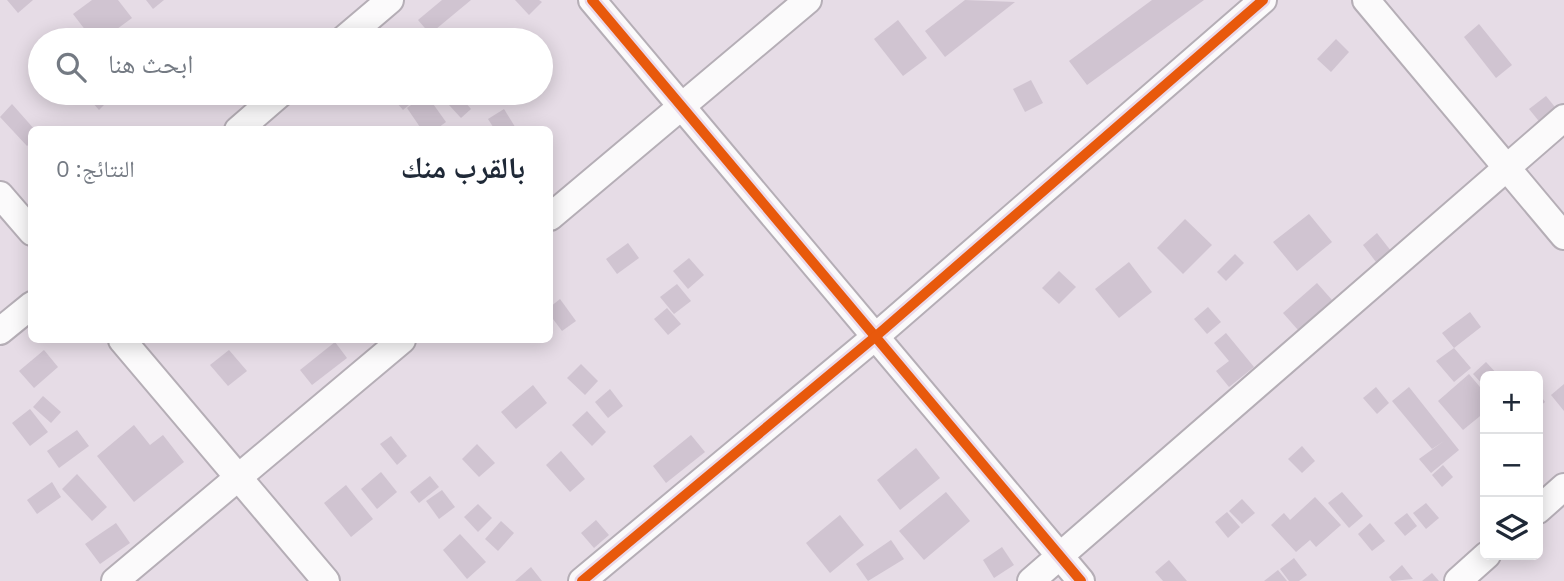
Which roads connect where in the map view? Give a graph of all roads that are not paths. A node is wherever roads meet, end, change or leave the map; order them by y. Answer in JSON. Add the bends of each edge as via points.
{"nodes":[{"id":1,"x":390,"y":0,"type":"edge"},
{"id":2,"x":592,"y":0,"type":"edge"},
{"id":3,"x":808,"y":0,"type":"edge"},
{"id":4,"x":1263,"y":0,"type":"edge"},
{"id":5,"x":1366,"y":0,"type":"edge"},
{"id":6,"x":357,"y":28,"type":"edge"},
{"id":7,"x":267,"y":105,"type":"edge"},
{"id":8,"x":682,"y":108,"type":"junction"},
{"id":9,"x":1564,"y":118,"type":"edge"},
{"id":10,"x":243,"y":126,"type":"edge"},
{"id":11,"x":1506,"y":168,"type":"junction"},
{"id":12,"x":0,"y":195,"type":"edge"},
{"id":13,"x":553,"y":215,"type":"edge"},
{"id":14,"x":28,"y":227,"type":"edge"},
{"id":15,"x":1564,"y":236,"type":"edge"},
{"id":16,"x":28,"y":308,"type":"edge"},
{"id":17,"x":0,"y":331,"type":"edge"},
{"id":18,"x":875,"y":337,"type":"junction"},
{"id":19,"x":125,"y":343,"type":"edge"},
{"id":20,"x":398,"y":343,"type":"edge"},
{"id":21,"x":237,"y":476,"type":"junction"},
{"id":22,"x":1564,"y":487,"type":"edge"},
{"id":23,"x":1543,"y":506,"type":"edge"},
{"id":24,"x":1059,"y":556,"type":"junction"},
{"id":25,"x":1482,"y":560,"type":"edge"},
{"id":26,"x":115,"y":581,"type":"edge"},
{"id":27,"x":326,"y":581,"type":"edge"},
{"id":28,"x":582,"y":581,"type":"edge"},
{"id":29,"x":1031,"y":581,"type":"edge"},
{"id":30,"x":1081,"y":581,"type":"edge"},
{"id":31,"x":1458,"y":581,"type":"edge"}],
"edges":[{"from":1,"to":6,"type":"street"},
{"from":2,"to":8,"type":"street"},
{"from":3,"to":8,"type":"street"},
{"from":4,"to":18,"type":"street"},
{"from":5,"to":11,"type":"street"},
{"from":7,"to":10,"type":"street"},
{"from":8,"to":13,"type":"street"},
{"from":8,"to":18,"type":"street"},
{"from":9,"to":11,"type":"street"},
{"from":11,"to":15,"type":"street"},
{"from":11,"to":24,"type":"street"},
{"from":12,"to":14,"type":"street"},
{"from":16,"to":17,"type":"street"},
{"from":18,"to":24,"type":"street"},
{"from":18,"to":28,"type":"street"},
{"from":19,"to":21,"type":"street"},
{"from":20,"to":21,"type":"street"},
{"from":21,"to":26,"type":"street"},
{"from":21,"to":27,"type":"street"},
{"from":22,"to":23,"type":"street"},
{"from":24,"to":29,"type":"street"},
{"from":24,"to":30,"type":"street"},
{"from":25,"to":31,"type":"street"}]}
